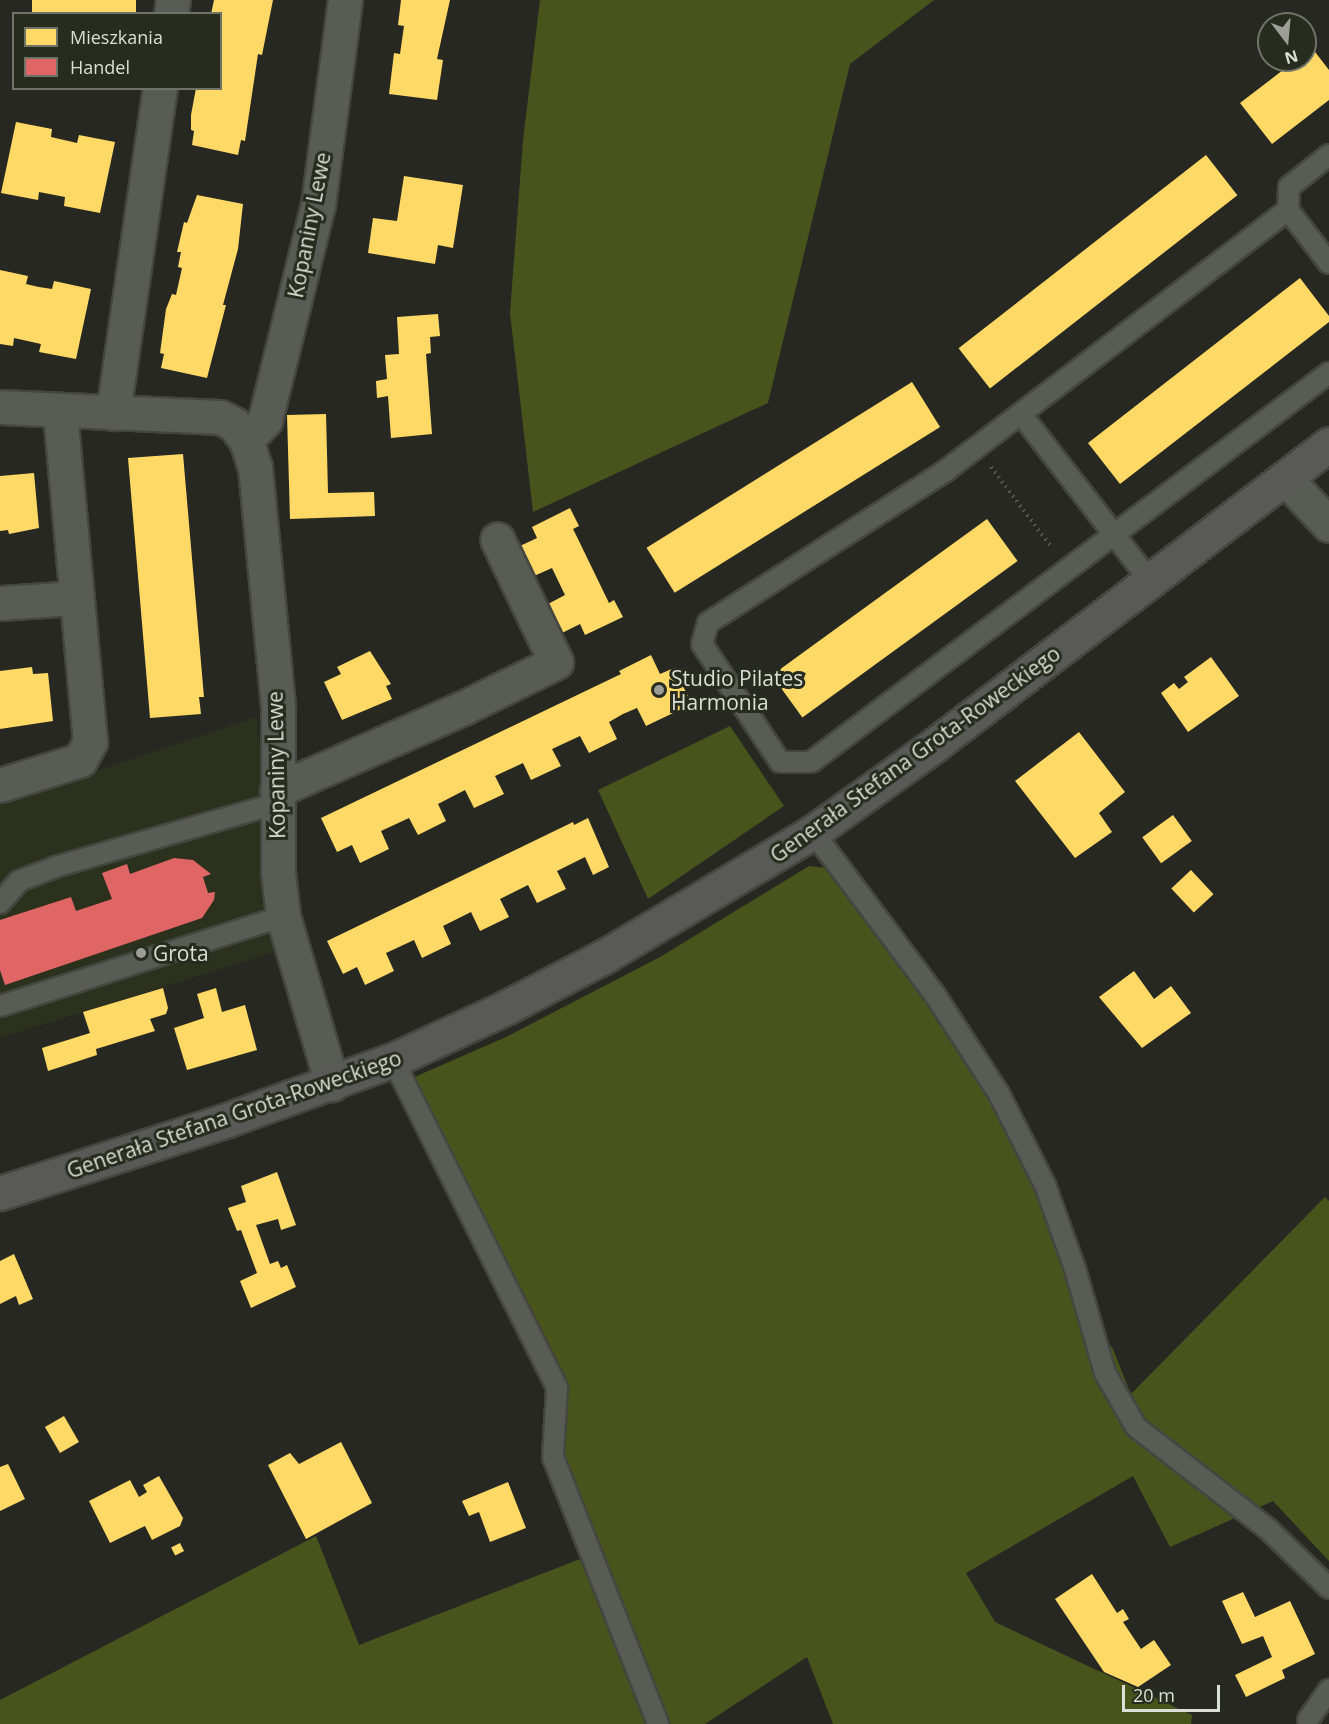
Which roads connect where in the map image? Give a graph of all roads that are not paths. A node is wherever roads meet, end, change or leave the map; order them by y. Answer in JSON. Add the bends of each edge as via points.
{"nodes":[{"id":1,"x":345,"y":0,"type":"edge"},
{"id":2,"x":160,"y":90,"type":"edge"},
{"id":3,"x":1329,"y":155,"type":"edge"},
{"id":4,"x":1288,"y":210,"type":"junction"},
{"id":5,"x":1329,"y":263,"type":"edge"},
{"id":6,"x":1329,"y":374,"type":"edge"},
{"id":7,"x":0,"y":407,"type":"edge"},
{"id":8,"x":60,"y":411,"type":"junction"},
{"id":9,"x":113,"y":413,"type":"junction"},
{"id":10,"x":1021,"y":414,"type":"junction"},
{"id":11,"x":246,"y":440,"type":"junction"},
{"id":12,"x":1329,"y":444,"type":"edge"},
{"id":13,"x":1285,"y":478,"type":"junction"},
{"id":14,"x":1329,"y":525,"type":"edge"},
{"id":15,"x":1115,"y":536,"type":"junction"},
{"id":16,"x":497,"y":539,"type":"dead end"},
{"id":17,"x":1150,"y":581,"type":"junction"},
{"id":18,"x":74,"y":598,"type":"junction"},
{"id":19,"x":0,"y":603,"type":"edge"},
{"id":20,"x":0,"y":785,"type":"edge"},
{"id":21,"x":278,"y":796,"type":"junction"},
{"id":22,"x":813,"y":832,"type":"junction"},
{"id":23,"x":0,"y":903,"type":"edge"},
{"id":24,"x":283,"y":916,"type":"junction"},
{"id":25,"x":0,"y":1006,"type":"edge"},
{"id":26,"x":393,"y":1060,"type":"junction"},
{"id":27,"x":332,"y":1084,"type":"junction"},
{"id":28,"x":0,"y":1194,"type":"edge"},
{"id":29,"x":1329,"y":1588,"type":"edge"},
{"id":30,"x":1329,"y":1690,"type":"edge"},
{"id":31,"x":1308,"y":1720,"type":"dead end"},
{"id":32,"x":658,"y":1724,"type":"edge"}],
"edges":[{"from":1,"to":11,"type":"street","name":"Kopaniny Lewe","via":[[318,205],[265,420]]},
{"from":2,"to":9,"type":"street"},
{"from":3,"to":4,"type":"lane","via":[[1289,187]]},
{"from":4,"to":5,"type":"lane"},
{"from":4,"to":10,"type":"lane"},
{"from":6,"to":15,"type":"lane"},
{"from":7,"to":8,"type":"street","name":"Kopaniny Lewe"},
{"from":8,"to":9,"type":"street","name":"Kopaniny Lewe"},
{"from":8,"to":18,"type":"street"},
{"from":9,"to":11,"type":"street","name":"Kopaniny Lewe","via":[[220,417],[234,424]]},
{"from":10,"to":15,"type":"lane"},
{"from":10,"to":15,"type":"lane","via":[[977,447],[708,623],[702,644],[780,762],[812,762]]},
{"from":11,"to":21,"type":"street","name":"Kopaniny Lewe","via":[[255,467],[278,708]]},
{"from":12,"to":13,"type":"street","name":"Generała Stefana Grota-Roweckiego"},
{"from":13,"to":14,"type":"street"},
{"from":13,"to":17,"type":"street","name":"Generała Stefana Grota-Roweckiego"},
{"from":15,"to":17,"type":"lane"},
{"from":16,"to":21,"type":"street","via":[[556,662]]},
{"from":17,"to":22,"type":"street","name":"Generała Stefana Grota-Roweckiego"},
{"from":18,"to":19,"type":"street"},
{"from":18,"to":20,"type":"street","via":[[90,742],[80,760]]},
{"from":21,"to":23,"type":"lane","via":[[55,867],[19,881]]},
{"from":21,"to":24,"type":"street","name":"Kopaniny Lewe"},
{"from":22,"to":26,"type":"street","name":"Generała Stefana Grota-Roweckiego","via":[[605,956]]},
{"from":22,"to":29,"type":"lane","via":[[935,995],[999,1094],[1045,1185],[1076,1269],[1105,1373],[1136,1427],[1268,1529]]},
{"from":24,"to":25,"type":"lane"},
{"from":24,"to":27,"type":"street","name":"Kopaniny Lewe"},
{"from":26,"to":27,"type":"street","name":"Generała Stefana Grota-Roweckiego"},
{"from":26,"to":32,"type":"lane","via":[[557,1388],[553,1456]]},
{"from":27,"to":28,"type":"street","name":"Generała Stefana Grota-Roweckiego"},
{"from":30,"to":31,"type":"lane"}]}
